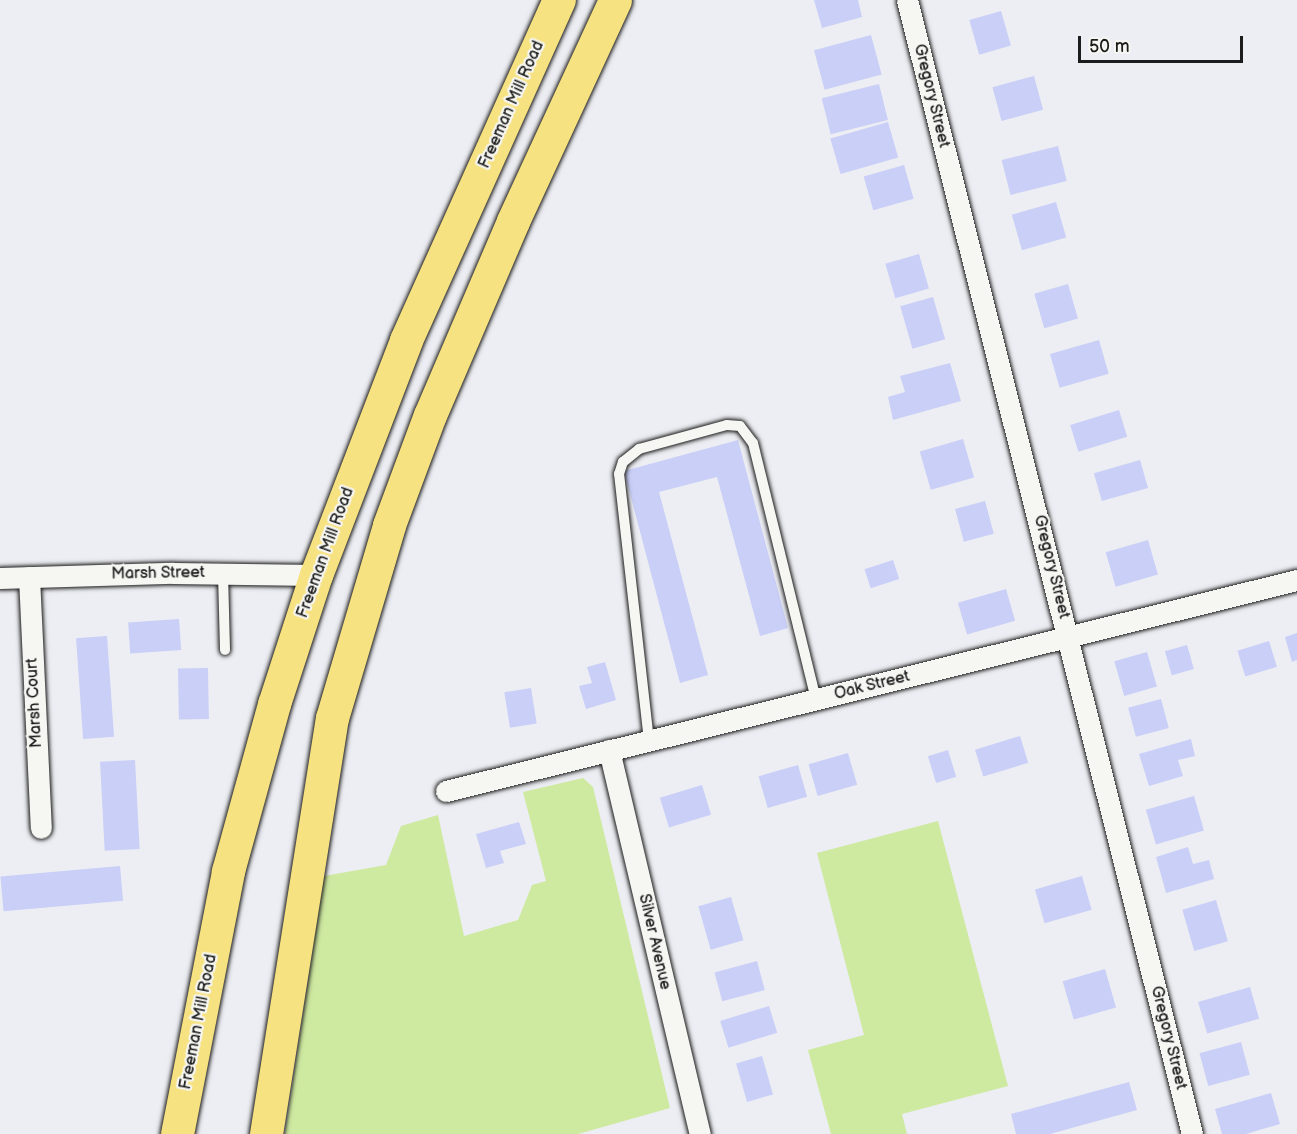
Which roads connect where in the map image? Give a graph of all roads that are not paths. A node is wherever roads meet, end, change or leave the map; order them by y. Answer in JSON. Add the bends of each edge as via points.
{"nodes":[{"id":1,"x":559,"y":0,"type":"edge"},
{"id":2,"x":907,"y":0,"type":"edge"},
{"id":3,"x":621,"y":2,"type":"edge"},
{"id":4,"x":223,"y":573,"type":"junction"},
{"id":5,"x":316,"y":575,"type":"junction"},
{"id":6,"x":29,"y":577,"type":"junction"},
{"id":7,"x":0,"y":578,"type":"edge"},
{"id":8,"x":1297,"y":580,"type":"edge"},
{"id":9,"x":1069,"y":637,"type":"junction"},
{"id":10,"x":225,"y":650,"type":"dead end"},
{"id":11,"x":816,"y":700,"type":"junction"},
{"id":12,"x":649,"y":741,"type":"junction"},
{"id":13,"x":609,"y":750,"type":"junction"},
{"id":14,"x":446,"y":790,"type":"dead end"},
{"id":15,"x":41,"y":828,"type":"dead end"},
{"id":16,"x":177,"y":1134,"type":"edge"},
{"id":17,"x":266,"y":1134,"type":"edge"},
{"id":18,"x":700,"y":1134,"type":"edge"},
{"id":19,"x":1192,"y":1134,"type":"edge"}],
"edges":[{"from":1,"to":5,"type":"main road","name":"Freeman Mill Road","via":[[406,340]]},
{"from":2,"to":9,"type":"street","name":"Gregory Street"},
{"from":3,"to":17,"type":"main road","via":[[513,221],[430,415],[389,525],[332,718]]},
{"from":4,"to":5,"type":"street","name":"Marsh Street"},
{"from":4,"to":6,"type":"street","name":"Marsh Street"},
{"from":4,"to":10,"type":"lane"},
{"from":5,"to":16,"type":"main road","name":"Freeman Mill Road","via":[[274,704],[228,871]]},
{"from":6,"to":7,"type":"street","name":"Marsh Street"},
{"from":6,"to":15,"type":"street","name":"Marsh Court"},
{"from":8,"to":9,"type":"street","name":"Oak Street"},
{"from":9,"to":11,"type":"street","name":"Oak Street"},
{"from":9,"to":19,"type":"street","name":"Gregory Street"},
{"from":11,"to":12,"type":"street","name":"Oak Street"},
{"from":11,"to":12,"type":"lane","via":[[753,443],[740,426],[727,425],[639,450],[623,462],[619,474]]},
{"from":12,"to":13,"type":"street","name":"Oak Street"},
{"from":13,"to":14,"type":"street","name":"Oak Street"},
{"from":13,"to":18,"type":"street","name":"Silver Avenue"}]}
